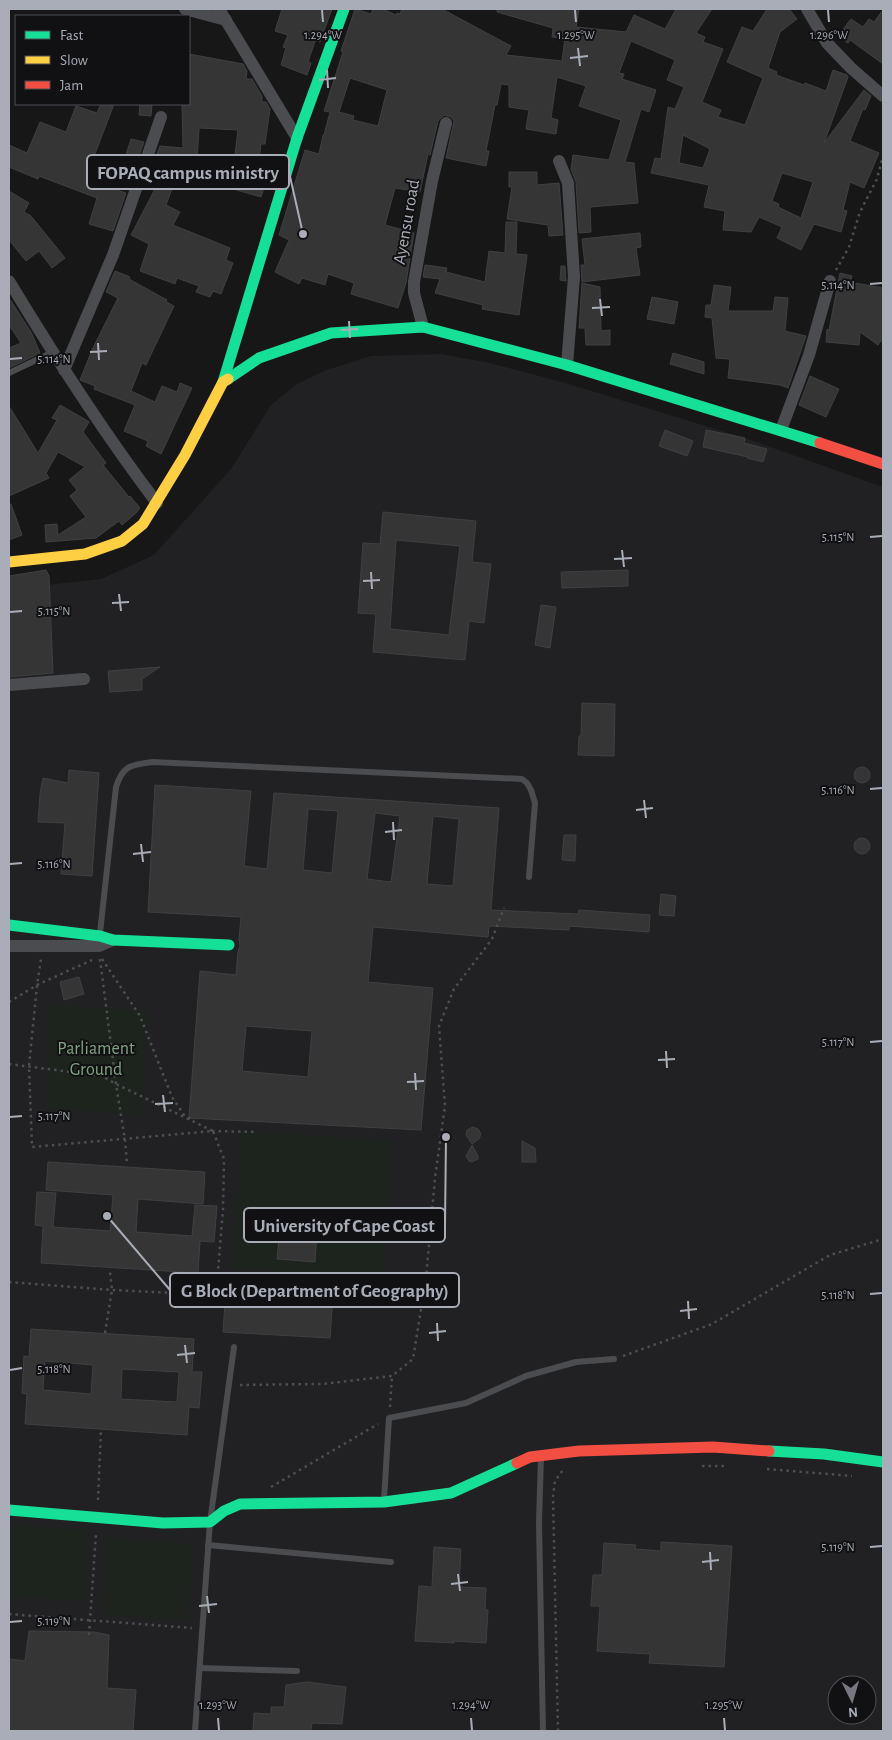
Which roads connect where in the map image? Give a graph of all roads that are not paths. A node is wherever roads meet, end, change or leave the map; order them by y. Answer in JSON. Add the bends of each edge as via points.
{"nodes":[{"id":1,"x":185,"y":9,"type":"edge"},
{"id":2,"x":220,"y":9,"type":"edge"},
{"id":3,"x":344,"y":9,"type":"edge"},
{"id":4,"x":807,"y":9,"type":"edge"},
{"id":5,"x":226,"y":20,"type":"junction"},
{"id":6,"x":883,"y":96,"type":"edge"},
{"id":7,"x":161,"y":117,"type":"dead end"},
{"id":8,"x":446,"y":123,"type":"dead end"},
{"id":9,"x":297,"y":138,"type":"junction"},
{"id":10,"x":559,"y":161,"type":"dead end"},
{"id":11,"x":9,"y":281,"type":"edge"},
{"id":12,"x":830,"y":281,"type":"road end"},
{"id":13,"x":422,"y":327,"type":"junction"},
{"id":14,"x":52,"y":352,"type":"junction"},
{"id":15,"x":567,"y":365,"type":"junction"},
{"id":16,"x":64,"y":370,"type":"junction"},
{"id":17,"x":9,"y":373,"type":"edge"},
{"id":18,"x":223,"y":382,"type":"junction"},
{"id":19,"x":781,"y":430,"type":"junction"},
{"id":20,"x":883,"y":464,"type":"edge"},
{"id":21,"x":157,"y":503,"type":"junction"},
{"id":22,"x":9,"y":562,"type":"edge"},
{"id":23,"x":84,"y":679,"type":"dead end"},
{"id":24,"x":9,"y":684,"type":"edge"},
{"id":25,"x":529,"y":877,"type":"dead end"},
{"id":26,"x":9,"y":925,"type":"edge"},
{"id":27,"x":113,"y":940,"type":"joint"},
{"id":28,"x":230,"y":945,"type":"dead end"},
{"id":29,"x":9,"y":946,"type":"edge"},
{"id":30,"x":100,"y":946,"type":"junction"},
{"id":31,"x":234,"y":1347,"type":"dead end"},
{"id":32,"x":614,"y":1359,"type":"road end"},
{"id":33,"x":541,"y":1455,"type":"junction"},
{"id":34,"x":883,"y":1462,"type":"edge"},
{"id":35,"x":384,"y":1502,"type":"junction"},
{"id":36,"x":9,"y":1510,"type":"edge"},
{"id":37,"x":210,"y":1522,"type":"junction"},
{"id":38,"x":208,"y":1545,"type":"junction"},
{"id":39,"x":391,"y":1562,"type":"dead end"},
{"id":40,"x":200,"y":1668,"type":"junction"},
{"id":41,"x":297,"y":1671,"type":"dead end"},
{"id":42,"x":195,"y":1731,"type":"edge"},
{"id":43,"x":543,"y":1731,"type":"edge"}],
"edges":[{"from":1,"to":5,"type":"street"},
{"from":2,"to":5,"type":"street"},
{"from":3,"to":9,"type":"street"},
{"from":4,"to":6,"type":"street","via":[[827,43]]},
{"from":5,"to":9,"type":"street"},
{"from":7,"to":16,"type":"street","via":[[113,255]]},
{"from":8,"to":13,"type":"street","name":"Ayensu road","via":[[414,282]]},
{"from":9,"to":18,"type":"street"},
{"from":10,"to":15,"type":"street","via":[[568,183],[574,277]]},
{"from":11,"to":14,"type":"street"},
{"from":12,"to":19,"type":"street","via":[[809,355]]},
{"from":13,"to":15,"type":"street"},
{"from":13,"to":18,"type":"street","via":[[331,333],[259,358]]},
{"from":14,"to":16,"type":"street"},
{"from":14,"to":17,"type":"lane"},
{"from":15,"to":19,"type":"street"},
{"from":16,"to":21,"type":"street"},
{"from":18,"to":21,"type":"street"},
{"from":19,"to":20,"type":"street"},
{"from":21,"to":22,"type":"street","via":[[143,524],[122,540],[85,554]]},
{"from":23,"to":24,"type":"street"},
{"from":25,"to":30,"type":"lane","via":[[534,803],[532,790],[522,779],[152,762],[132,765],[120,775],[116,787]]},
{"from":26,"to":30,"type":"street"},
{"from":27,"to":28,"type":"street"},
{"from":27,"to":30,"type":"street"},
{"from":29,"to":30,"type":"street"},
{"from":31,"to":37,"type":"lane"},
{"from":32,"to":35,"type":"lane","via":[[576,1362],[526,1376],[466,1403],[389,1418]]},
{"from":33,"to":34,"type":"street","via":[[713,1447],[824,1454]]},
{"from":33,"to":35,"type":"street","via":[[451,1493]]},
{"from":33,"to":43,"type":"lane"},
{"from":35,"to":37,"type":"street","via":[[240,1504]]},
{"from":36,"to":37,"type":"street","via":[[163,1522]]},
{"from":37,"to":38,"type":"lane"},
{"from":38,"to":39,"type":"lane"},
{"from":38,"to":40,"type":"lane"},
{"from":40,"to":41,"type":"lane"},
{"from":40,"to":42,"type":"lane"}]}
